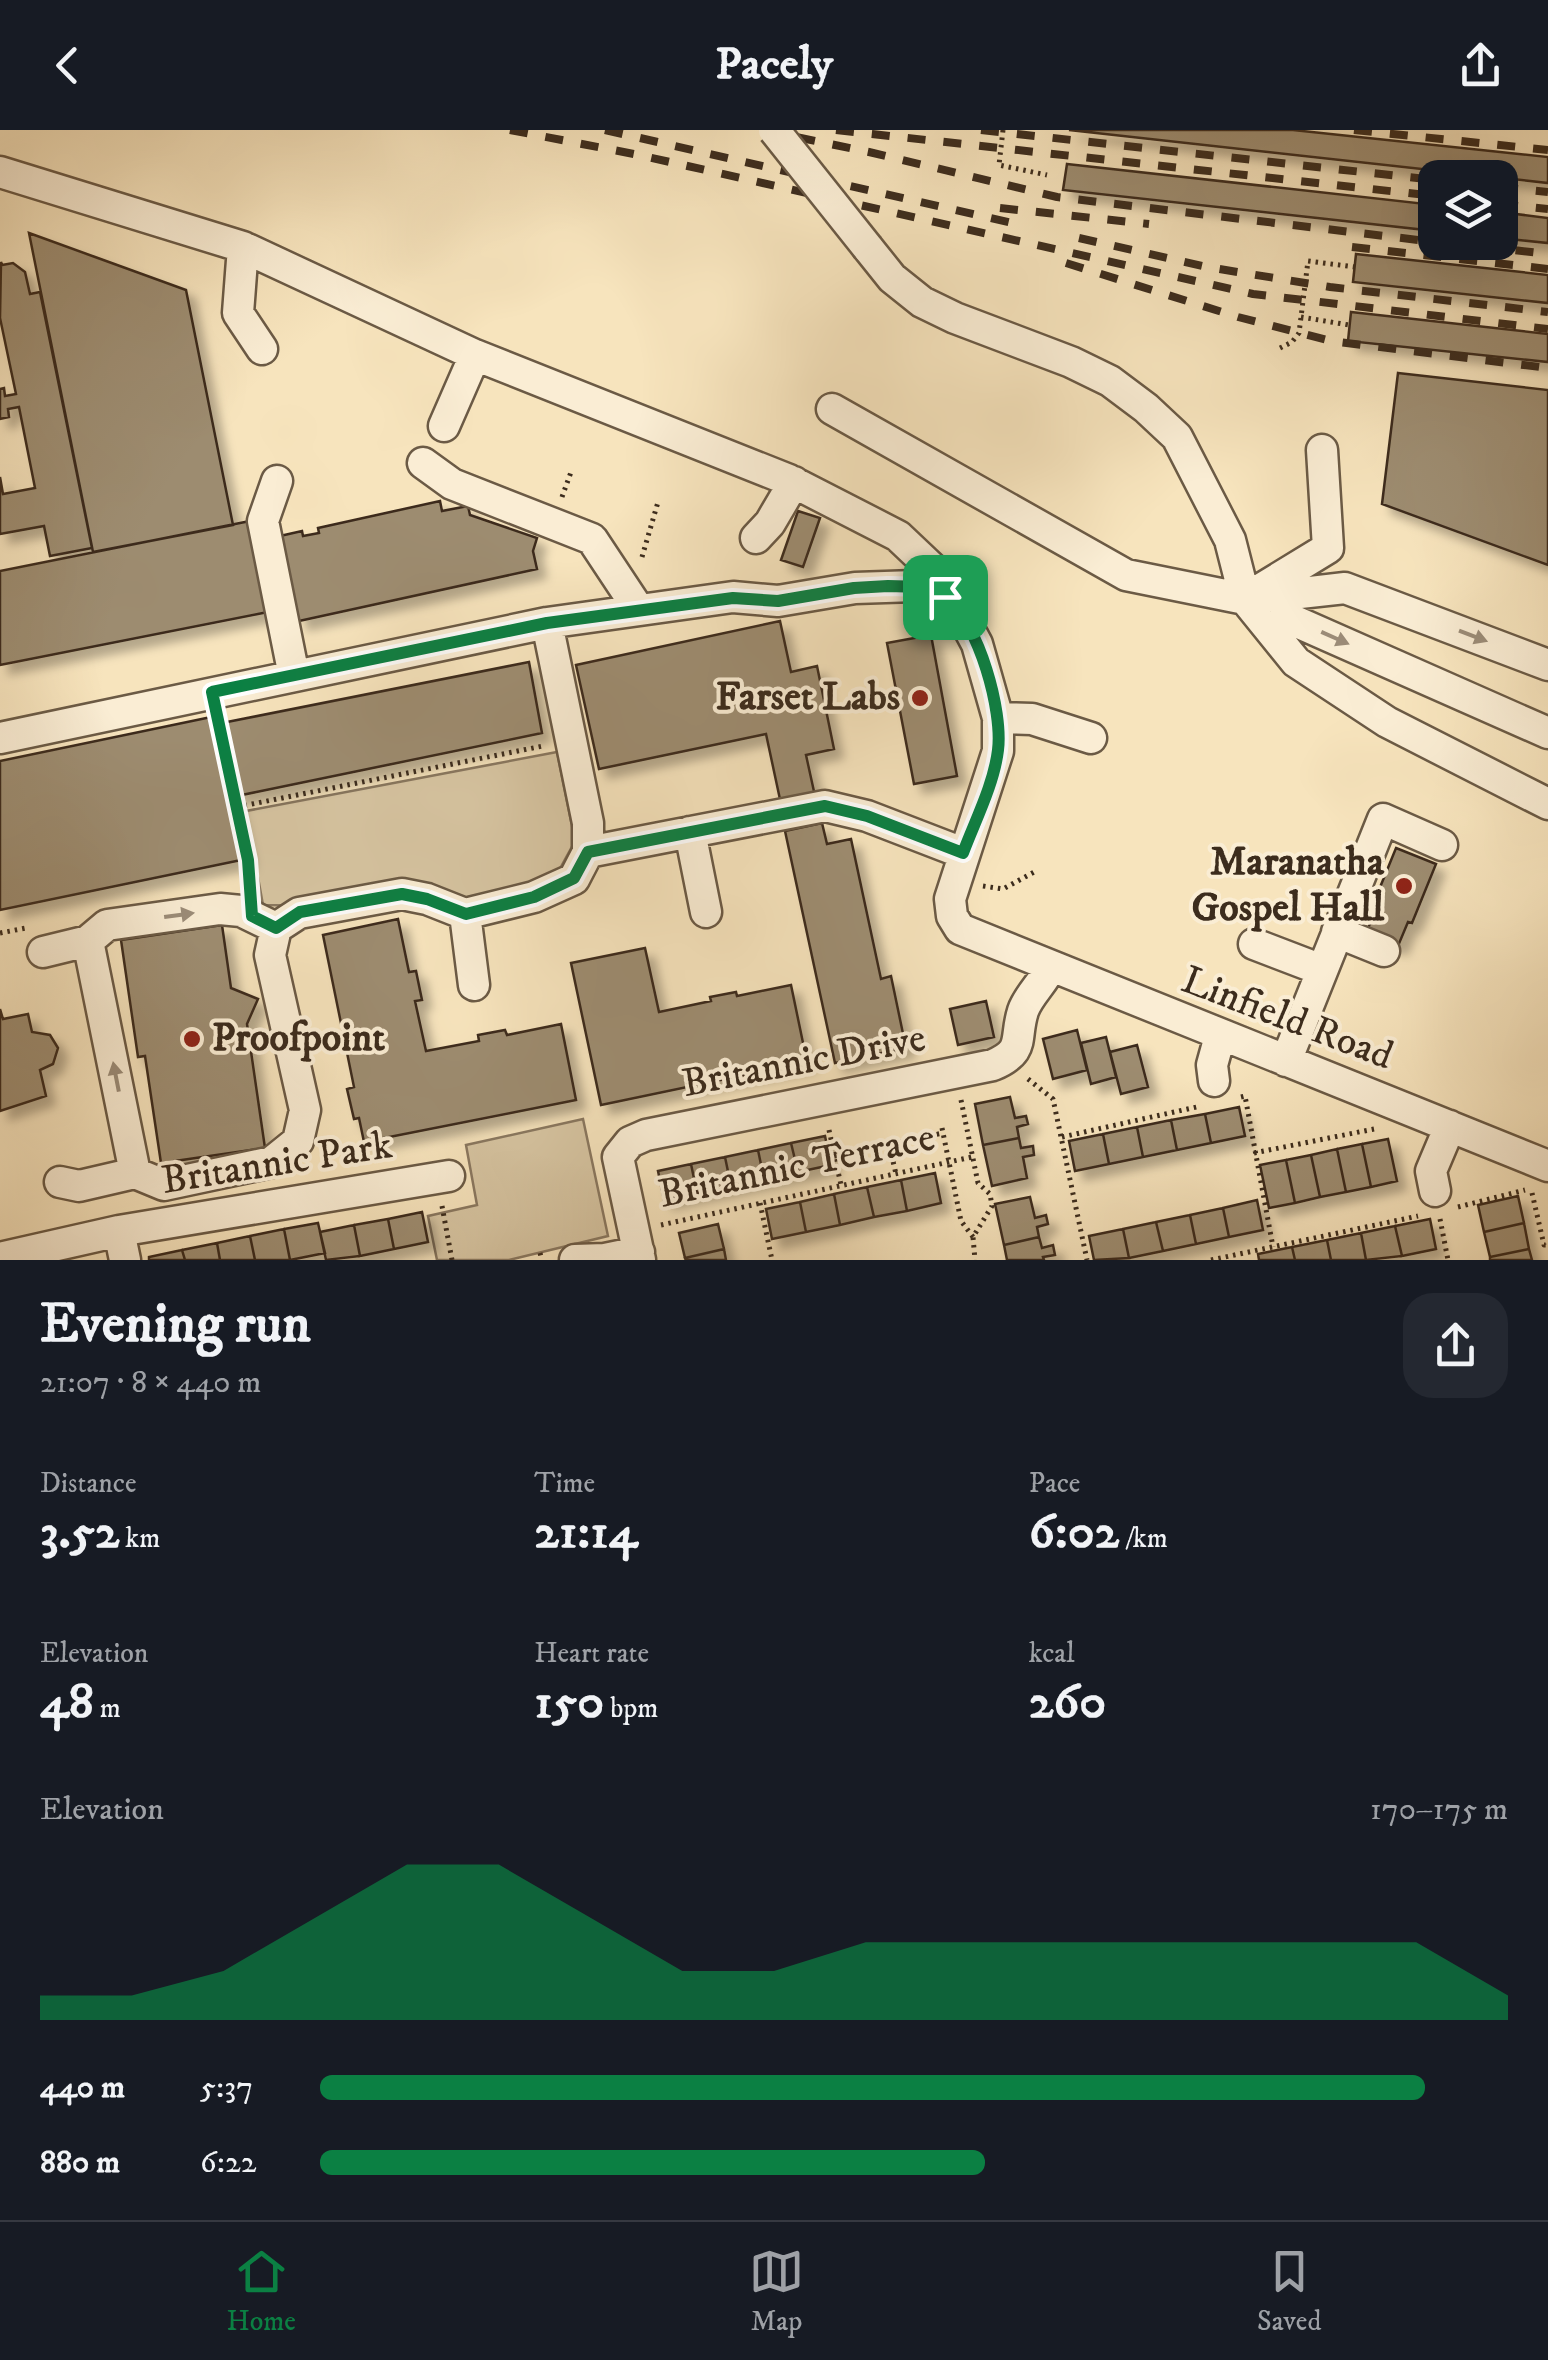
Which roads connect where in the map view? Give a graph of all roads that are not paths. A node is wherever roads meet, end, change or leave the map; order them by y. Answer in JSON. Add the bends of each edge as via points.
{"nodes":[{"id":1,"x":774,"y":130,"type":"edge"},
{"id":2,"x":0,"y":172,"type":"edge"},
{"id":3,"x":244,"y":247,"type":"junction"},
{"id":4,"x":262,"y":349,"type":"dead end"},
{"id":5,"x":476,"y":354,"type":"junction"},
{"id":6,"x":832,"y":410,"type":"dead end"},
{"id":7,"x":444,"y":426,"type":"dead end"},
{"id":8,"x":1322,"y":450,"type":"dead end"},
{"id":9,"x":423,"y":463,"type":"dead end"},
{"id":10,"x":277,"y":481,"type":"dead end"},
{"id":11,"x":794,"y":482,"type":"junction"},
{"id":12,"x":756,"y":538,"type":"dead end"},
{"id":13,"x":945,"y":597,"type":"junction"},
{"id":14,"x":1245,"y":599,"type":"junction"},
{"id":15,"x":639,"y":610,"type":"junction"},
{"id":16,"x":547,"y":623,"type":"junction"},
{"id":17,"x":1548,"y":664,"type":"edge"},
{"id":18,"x":294,"y":676,"type":"junction"},
{"id":19,"x":998,"y":718,"type":"junction"},
{"id":20,"x":1548,"y":733,"type":"edge"},
{"id":21,"x":0,"y":738,"type":"edge"},
{"id":22,"x":1091,"y":738,"type":"dead end"},
{"id":23,"x":1548,"y":804,"type":"edge"},
{"id":24,"x":690,"y":832,"type":"junction"},
{"id":25,"x":1442,"y":845,"type":"dead end"},
{"id":26,"x":588,"y":852,"type":"junction"},
{"id":27,"x":959,"y":867,"type":"junction"},
{"id":28,"x":706,"y":912,"type":"dead end"},
{"id":29,"x":466,"y":914,"type":"junction"},
{"id":30,"x":264,"y":922,"type":"junction"},
{"id":31,"x":88,"y":942,"type":"junction"},
{"id":32,"x":1254,"y":944,"type":"dead end"},
{"id":33,"x":1330,"y":949,"type":"junction"},
{"id":34,"x":1384,"y":950,"type":"dead end"},
{"id":35,"x":43,"y":952,"type":"dead end"},
{"id":36,"x":1050,"y":968,"type":"junction"},
{"id":37,"x":474,"y":984,"type":"dead end"},
{"id":38,"x":1220,"y":1036,"type":"junction"},
{"id":39,"x":1286,"y":1060,"type":"junction"},
{"id":40,"x":1221,"y":1094,"type":"road end"},
{"id":41,"x":1450,"y":1126,"type":"junction"},
{"id":42,"x":135,"y":1172,"type":"junction"},
{"id":43,"x":443,"y":1177,"type":"road end"},
{"id":44,"x":1538,"y":1181,"type":"edge"},
{"id":45,"x":60,"y":1182,"type":"dead end"},
{"id":46,"x":1436,"y":1202,"type":"road end"},
{"id":47,"x":122,"y":1245,"type":"edge"},
{"id":48,"x":638,"y":1248,"type":"edge"},
{"id":49,"x":0,"y":1258,"type":"edge"},
{"id":50,"x":606,"y":1259,"type":"edge"},
{"id":51,"x":574,"y":1260,"type":"edge"}],
"edges":[{"from":1,"to":14,"type":"street","bridge":true,"via":[[892,278],[922,302],[1084,368],[1177,438],[1230,540]]},
{"from":2,"to":3,"type":"street"},
{"from":3,"to":4,"type":"street","via":[[238,313]]},
{"from":3,"to":5,"type":"street"},
{"from":5,"to":7,"type":"street"},
{"from":5,"to":11,"type":"street"},
{"from":6,"to":14,"type":"street","via":[[1126,574]]},
{"from":8,"to":14,"type":"street","via":[[1328,548]]},
{"from":9,"to":15,"type":"street","via":[[452,484],[592,538]]},
{"from":10,"to":18,"type":"street","via":[[263,522]]},
{"from":11,"to":12,"type":"street"},
{"from":11,"to":13,"type":"street","via":[[898,536],[935,571]]},
{"from":13,"to":15,"type":"street","via":[[916,586],[888,586]]},
{"from":13,"to":19,"type":"street","via":[[977,644]]},
{"from":14,"to":17,"type":"street","one_way":true,"via":[[1346,588]]},
{"from":14,"to":20,"type":"street","one_way":true},
{"from":14,"to":23,"type":"street","via":[[1296,662],[1387,722]]},
{"from":15,"to":16,"type":"street"},
{"from":16,"to":18,"type":"street"},
{"from":16,"to":26,"type":"street","via":[[588,823]]},
{"from":18,"to":21,"type":"street"},
{"from":19,"to":22,"type":"street","via":[[1032,719]]},
{"from":19,"to":27,"type":"street","via":[[998,752]]},
{"from":24,"to":26,"type":"street"},
{"from":24,"to":27,"type":"street","via":[[825,806],[867,816]]},
{"from":24,"to":28,"type":"street"},
{"from":25,"to":33,"type":"street","via":[[1383,819]]},
{"from":26,"to":29,"type":"street","via":[[574,878],[534,897]]},
{"from":27,"to":36,"type":"street","name":"Linfield Road","via":[[950,899],[960,929]]},
{"from":29,"to":30,"type":"street","via":[[402,894]]},
{"from":29,"to":37,"type":"street"},
{"from":31,"to":30,"type":"street","one_way":true,"via":[[107,925],[220,910]]},
{"from":30,"to":42,"type":"street","via":[[305,1110],[298,1141],[272,1162],[164,1185]]},
{"from":31,"to":35,"type":"street"},
{"from":42,"to":31,"type":"street","one_way":true},
{"from":32,"to":33,"type":"street"},
{"from":33,"to":34,"type":"street"},
{"from":33,"to":39,"type":"street"},
{"from":36,"to":38,"type":"street","name":"Linfield Road"},
{"from":36,"to":48,"type":"street","name":"Britannic Drive","via":[[1023,1012],[1018,1046],[1007,1059],[630,1142],[618,1157]]},
{"from":38,"to":39,"type":"street","name":"Linfield Road"},
{"from":38,"to":40,"type":"street","via":[[1212,1065]]},
{"from":39,"to":41,"type":"street","name":"Linfield Road"},
{"from":41,"to":44,"type":"street","name":"Linfield Road"},
{"from":41,"to":46,"type":"street","via":[[1431,1171]]},
{"from":42,"to":45,"type":"street","via":[[78,1186]]},
{"from":43,"to":47,"type":"street","name":"Britannic Park"},
{"from":47,"to":49,"type":"street","name":"Britannic Park"},
{"from":48,"to":50,"type":"street"},
{"from":50,"to":51,"type":"street"}]}
